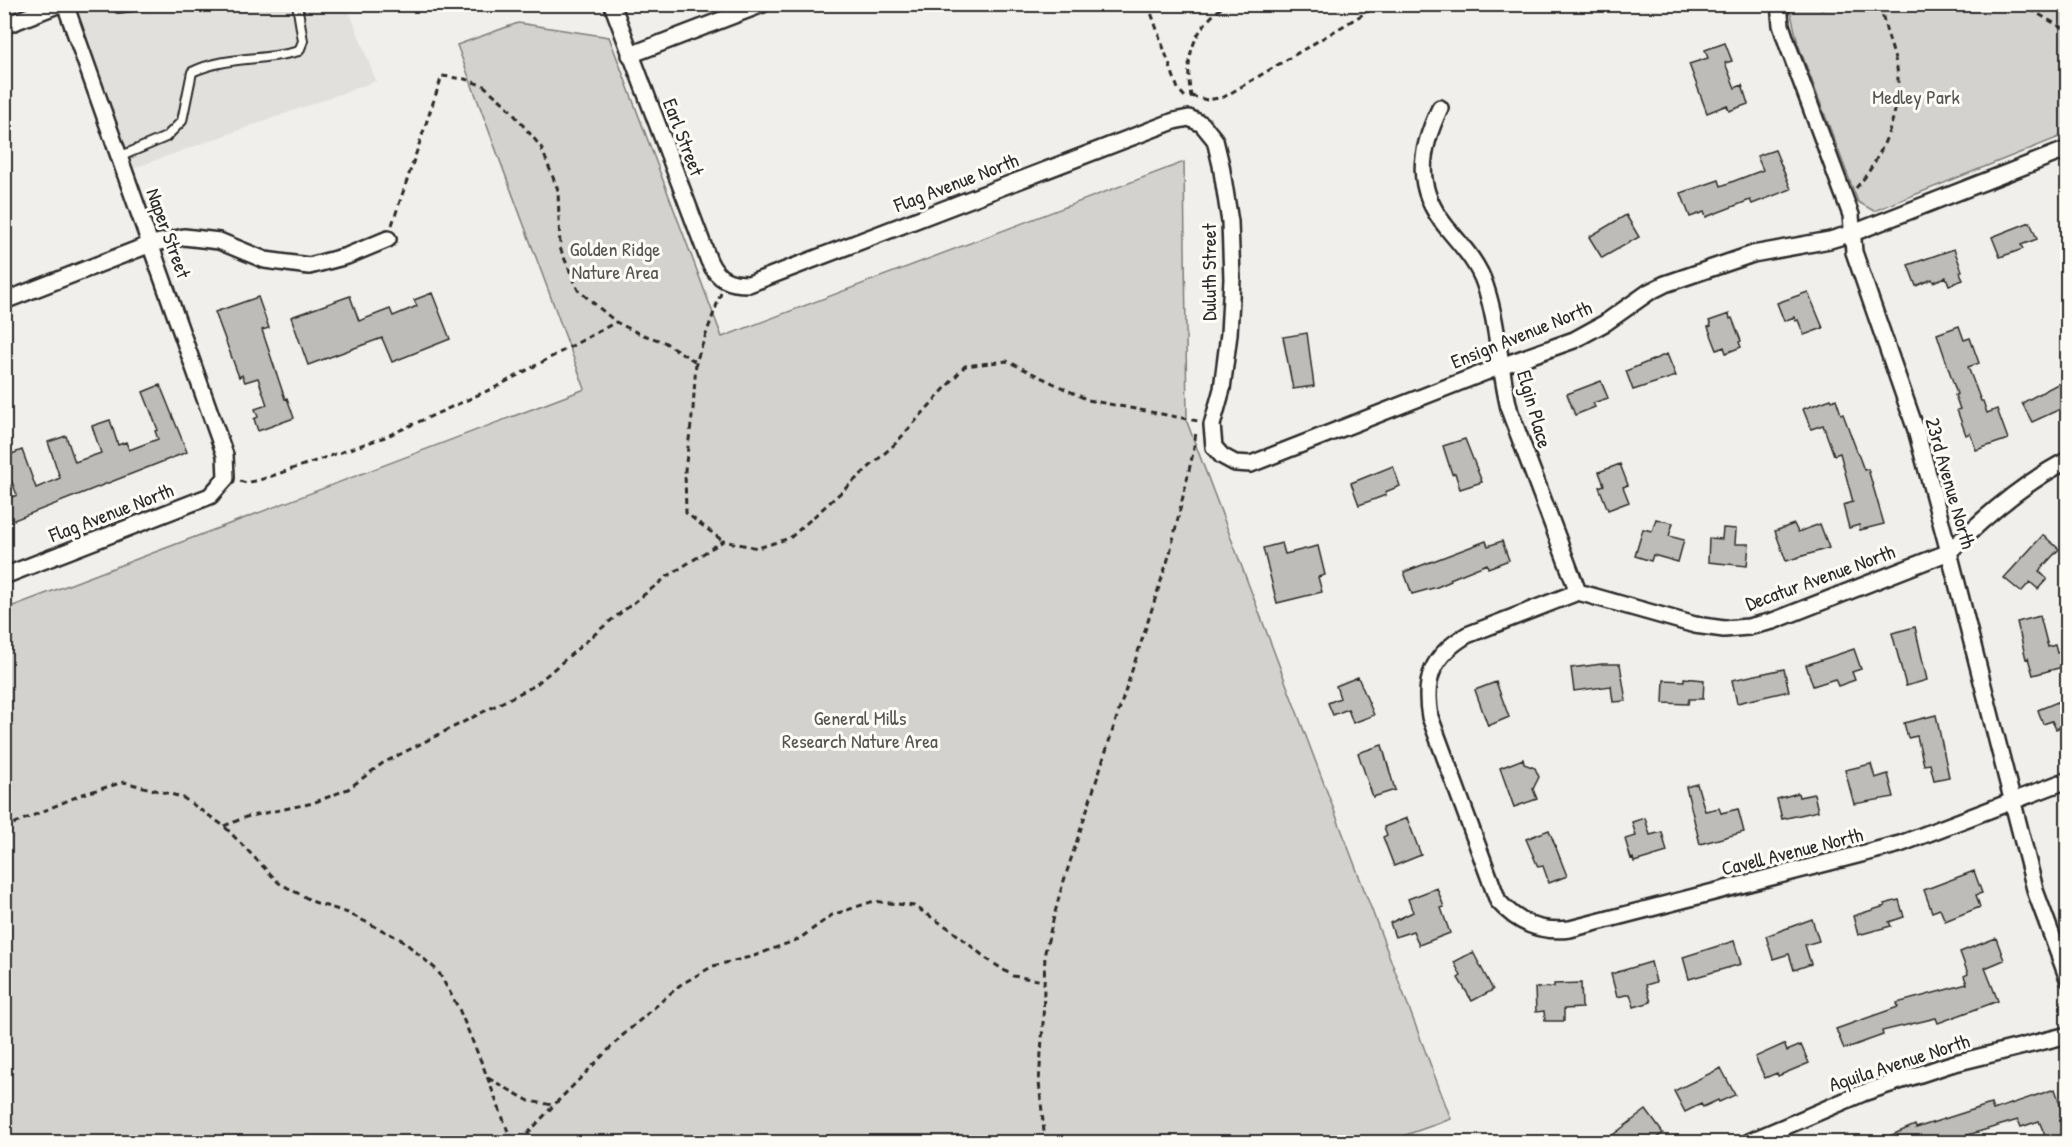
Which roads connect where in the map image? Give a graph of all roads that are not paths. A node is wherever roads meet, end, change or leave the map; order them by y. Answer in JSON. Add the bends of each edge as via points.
{"nodes":[{"id":1,"x":60,"y":4,"type":"edge"},
{"id":2,"x":65,"y":4,"type":"edge"},
{"id":3,"x":115,"y":4,"type":"edge"},
{"id":4,"x":151,"y":4,"type":"edge"},
{"id":5,"x":297,"y":4,"type":"edge"},
{"id":6,"x":612,"y":4,"type":"edge"},
{"id":7,"x":763,"y":4,"type":"edge"},
{"id":8,"x":1779,"y":4,"type":"edge"},
{"id":9,"x":4,"y":26,"type":"edge"},
{"id":10,"x":630,"y":55,"type":"junction"},
{"id":11,"x":1440,"y":108,"type":"dead end"},
{"id":12,"x":1202,"y":124,"type":"joint"},
{"id":13,"x":2067,"y":149,"type":"edge"},
{"id":14,"x":119,"y":157,"type":"junction"},
{"id":15,"x":1853,"y":233,"type":"junction"},
{"id":16,"x":388,"y":239,"type":"road end"},
{"id":17,"x":151,"y":244,"type":"junction"},
{"id":18,"x":723,"y":281,"type":"joint"},
{"id":19,"x":4,"y":301,"type":"edge"},
{"id":20,"x":1501,"y":366,"type":"junction"},
{"id":21,"x":1204,"y":423,"type":"joint"},
{"id":22,"x":2067,"y":460,"type":"edge"},
{"id":23,"x":226,"y":478,"type":"joint"},
{"id":24,"x":1949,"y":552,"type":"junction"},
{"id":25,"x":4,"y":576,"type":"edge"},
{"id":26,"x":1578,"y":592,"type":"junction"},
{"id":27,"x":2067,"y":780,"type":"edge"},
{"id":28,"x":2012,"y":800,"type":"junction"},
{"id":29,"x":2067,"y":979,"type":"edge"},
{"id":30,"x":2067,"y":1035,"type":"edge"},
{"id":31,"x":1749,"y":1143,"type":"edge"}],
"edges":[{"from":1,"to":9,"type":"street"},
{"from":2,"to":14,"type":"street","name":"Naper Street"},
{"from":3,"to":4,"type":"lane","via":[[118,8]]},
{"from":5,"to":14,"type":"lane","via":[[303,40],[299,51],[206,65],[192,72],[182,121],[166,137]]},
{"from":6,"to":10,"type":"street","name":"Earl Street"},
{"from":7,"to":10,"type":"street"},
{"from":8,"to":15,"type":"street","name":"23rd Avenue North","via":[[1781,25],[1851,215]]},
{"from":10,"to":18,"type":"street","name":"Earl Street","via":[[709,261]]},
{"from":11,"to":20,"type":"street","name":"Elgin Place","via":[[1428,134],[1423,177],[1435,213],[1469,253],[1485,284]]},
{"from":12,"to":18,"type":"street","name":"Flag Avenue North","via":[[1189,118],[1174,121],[749,284]]},
{"from":12,"to":21,"type":"street","name":"Duluth Street","via":[[1215,140],[1221,165],[1230,222],[1232,279],[1222,389]]},
{"from":13,"to":15,"type":"street","name":"Ensign Avenue North"},
{"from":14,"to":17,"type":"street","name":"Naper Street"},
{"from":15,"to":20,"type":"street","name":"Ensign Avenue North","via":[[1753,254],[1665,284],[1588,333]]},
{"from":15,"to":24,"type":"street","name":"23rd Avenue North","via":[[1854,252],[1916,430]]},
{"from":16,"to":17,"type":"street","via":[[309,266],[266,260],[219,241],[184,237]]},
{"from":17,"to":19,"type":"street"},
{"from":17,"to":23,"type":"street","name":"Naper Street","via":[[225,455]]},
{"from":20,"to":21,"type":"street","name":"Ensign Avenue North","via":[[1251,464],[1222,456]]},
{"from":20,"to":26,"type":"street","name":"Elgin Place","via":[[1510,412]]},
{"from":22,"to":24,"type":"street","name":"Decatur Avenue North","via":[[2010,497]]},
{"from":23,"to":25,"type":"street","name":"Flag Avenue North","via":[[210,496]]},
{"from":24,"to":26,"type":"street","name":"Decatur Avenue North","via":[[1773,621],[1748,627],[1695,625]]},
{"from":24,"to":28,"type":"street","name":"23rd Avenue North"},
{"from":26,"to":28,"type":"street","name":"Cavell Avenue North","via":[[1452,644],[1434,666],[1426,695],[1430,717],[1491,887],[1498,901],[1521,921],[1554,931],[1570,929],[1900,844]]},
{"from":27,"to":28,"type":"street","name":"Cavell Avenue North"},
{"from":28,"to":29,"type":"street","name":"23rd Avenue North","via":[[2036,893]]},
{"from":30,"to":31,"type":"street","name":"Aquila Avenue North","via":[[1951,1064],[1863,1093]]}]}
